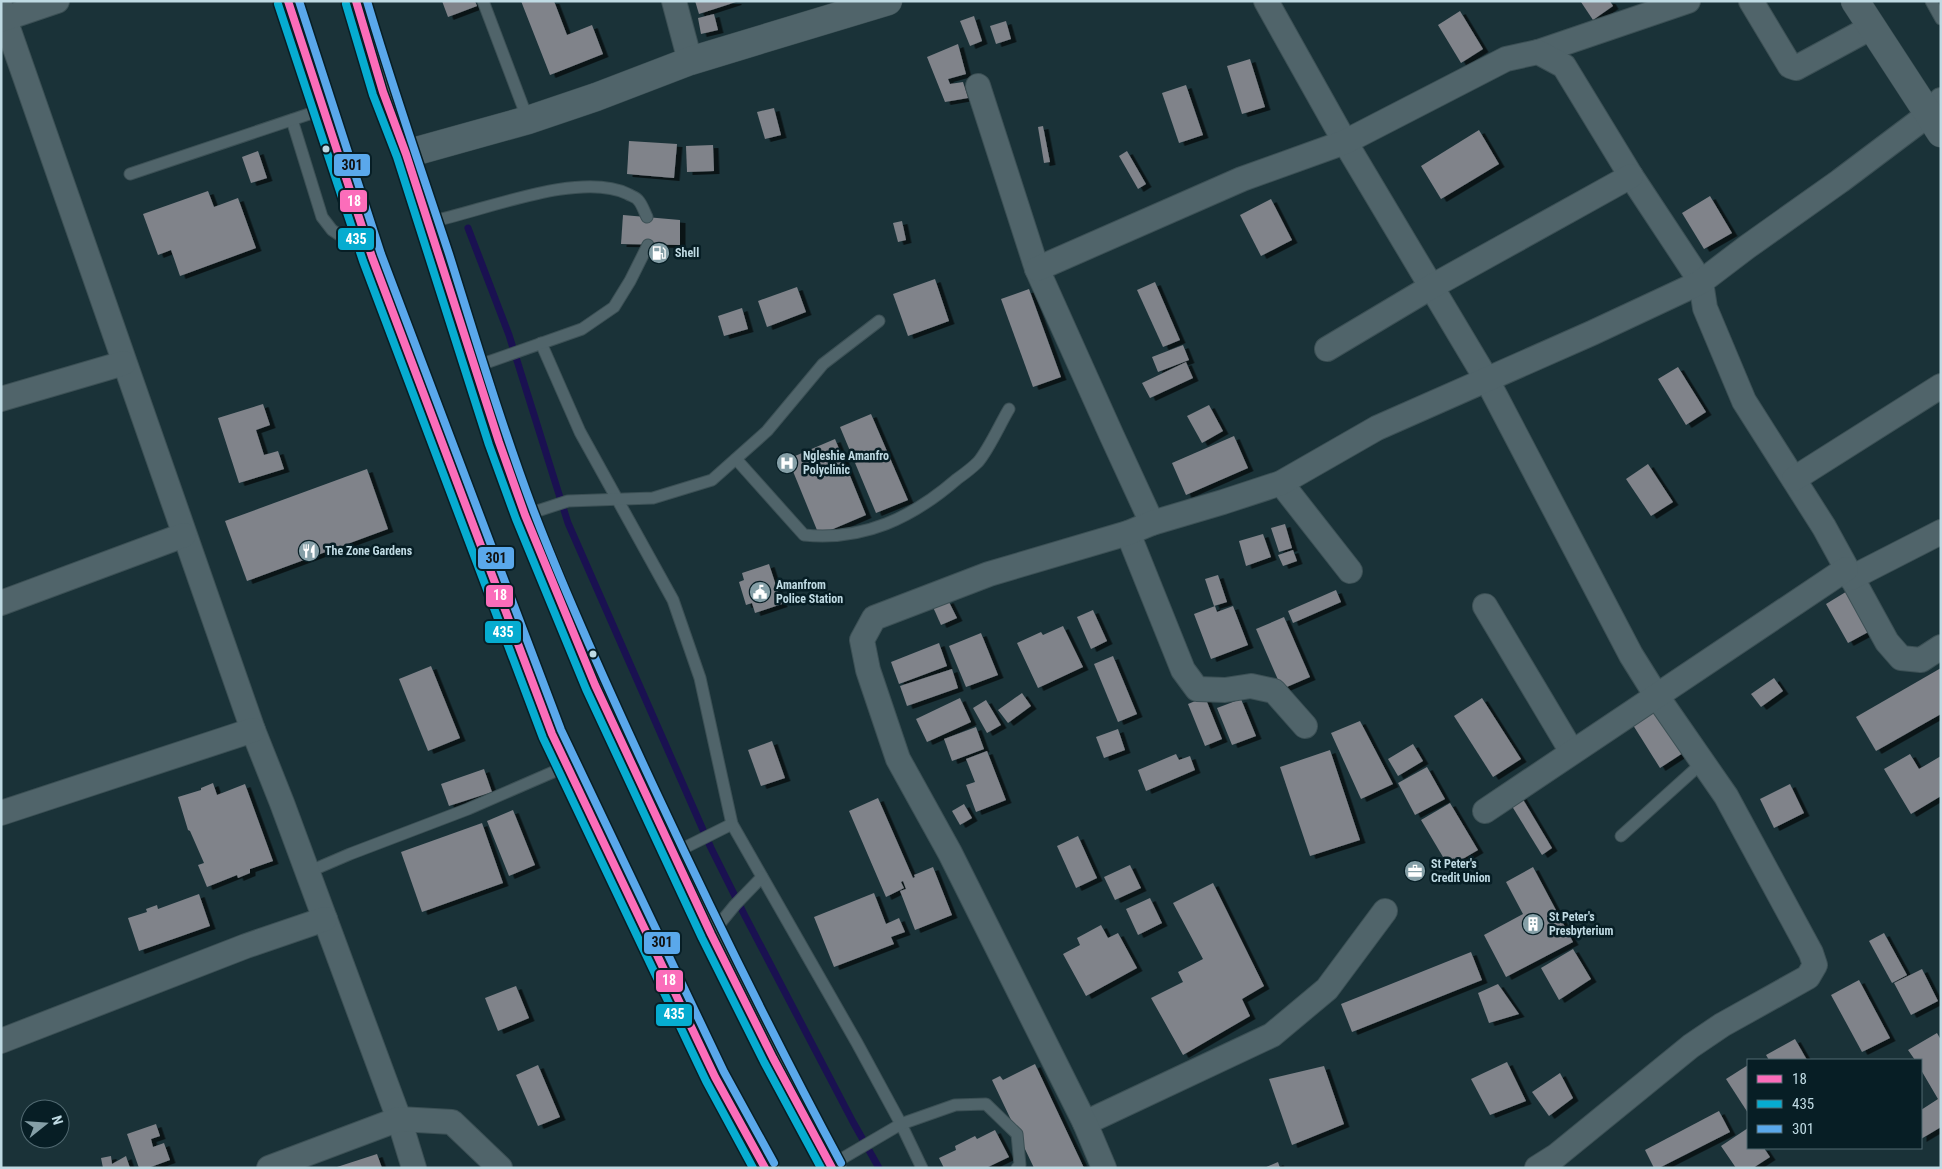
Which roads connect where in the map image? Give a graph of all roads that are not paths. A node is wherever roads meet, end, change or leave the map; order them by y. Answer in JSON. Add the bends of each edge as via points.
{"nodes":[{"id":1,"x":57,"y":1,"type":"edge"},
{"id":2,"x":288,"y":1,"type":"edge"},
{"id":3,"x":356,"y":1,"type":"edge"},
{"id":4,"x":483,"y":1,"type":"edge"},
{"id":5,"x":674,"y":1,"type":"edge"},
{"id":6,"x":888,"y":1,"type":"edge"},
{"id":7,"x":1266,"y":1,"type":"edge"},
{"id":8,"x":1688,"y":1,"type":"edge"},
{"id":9,"x":1751,"y":1,"type":"edge"},
{"id":10,"x":1855,"y":1,"type":"edge"},
{"id":11,"x":1931,"y":1,"type":"edge"},
{"id":12,"x":2,"y":16,"type":"edge"},
{"id":13,"x":1941,"y":19,"type":"edge"},
{"id":14,"x":1872,"y":27,"type":"junction"},
{"id":15,"x":1538,"y":52,"type":"junction"},
{"id":16,"x":690,"y":62,"type":"junction"},
{"id":17,"x":978,"y":86,"type":"dead end"},
{"id":18,"x":324,"y":109,"type":"junction"},
{"id":19,"x":1937,"y":116,"type":"edge"},
{"id":20,"x":292,"y":120,"type":"junction"},
{"id":21,"x":528,"y":120,"type":"junction"},
{"id":22,"x":1345,"y":142,"type":"junction"},
{"id":23,"x":406,"y":154,"type":"junction"},
{"id":24,"x":130,"y":174,"type":"dead end"},
{"id":25,"x":1632,"y":176,"type":"junction"},
{"id":26,"x":647,"y":217,"type":"dead end"},
{"id":27,"x":427,"y":222,"type":"junction"},
{"id":28,"x":648,"y":245,"type":"dead end"},
{"id":29,"x":372,"y":257,"type":"junction"},
{"id":30,"x":1037,"y":269,"type":"junction"},
{"id":31,"x":1701,"y":282,"type":"junction"},
{"id":32,"x":1431,"y":287,"type":"junction"},
{"id":33,"x":879,"y":321,"type":"dead end"},
{"id":34,"x":541,"y":343,"type":"junction"},
{"id":35,"x":1327,"y":350,"type":"dead end"},
{"id":36,"x":124,"y":362,"type":"junction"},
{"id":37,"x":474,"y":367,"type":"junction"},
{"id":38,"x":1487,"y":380,"type":"junction"},
{"id":39,"x":1941,"y":386,"type":"edge"},
{"id":40,"x":1,"y":399,"type":"edge"},
{"id":41,"x":1009,"y":409,"type":"dead end"},
{"id":42,"x":736,"y":459,"type":"junction"},
{"id":43,"x":1794,"y":478,"type":"junction"},
{"id":44,"x":1281,"y":483,"type":"junction"},
{"id":45,"x":617,"y":499,"type":"junction"},
{"id":46,"x":526,"y":515,"type":"junction"},
{"id":47,"x":1152,"y":522,"type":"junction"},
{"id":48,"x":1941,"y":532,"type":"edge"},
{"id":49,"x":1128,"y":533,"type":"junction"},
{"id":50,"x":184,"y":535,"type":"junction"},
{"id":51,"x":1350,"y":570,"type":"dead end"},
{"id":52,"x":1849,"y":574,"type":"junction"},
{"id":53,"x":1,"y":603,"type":"edge"},
{"id":54,"x":1485,"y":606,"type":"dead end"},
{"id":55,"x":1941,"y":647,"type":"edge"},
{"id":56,"x":1656,"y":695,"type":"junction"},
{"id":57,"x":1305,"y":726,"type":"dead end"},
{"id":58,"x":253,"y":730,"type":"junction"},
{"id":59,"x":1572,"y":752,"type":"junction"},
{"id":60,"x":1702,"y":763,"type":"junction"},
{"id":61,"x":567,"y":766,"type":"junction"},
{"id":62,"x":1485,"y":810,"type":"dead end"},
{"id":63,"x":1,"y":813,"type":"edge"},
{"id":64,"x":732,"y":824,"type":"junction"},
{"id":65,"x":1621,"y":836,"type":"dead end"},
{"id":66,"x":673,"y":853,"type":"junction"},
{"id":67,"x":308,"y":872,"type":"junction"},
{"id":68,"x":762,"y":877,"type":"junction"},
{"id":69,"x":1385,"y":911,"type":"dead end"},
{"id":70,"x":325,"y":919,"type":"junction"},
{"id":71,"x":711,"y":934,"type":"junction"},
{"id":72,"x":1,"y":1041,"type":"edge"},
{"id":73,"x":399,"y":1119,"type":"junction"},
{"id":74,"x":901,"y":1124,"type":"junction"},
{"id":75,"x":1085,"y":1124,"type":"junction"},
{"id":76,"x":831,"y":1166,"type":"edge"},
{"id":77,"x":269,"y":1168,"type":"edge"},
{"id":78,"x":414,"y":1168,"type":"edge"},
{"id":79,"x":500,"y":1168,"type":"edge"},
{"id":80,"x":765,"y":1168,"type":"edge"},
{"id":81,"x":922,"y":1168,"type":"edge"},
{"id":82,"x":1017,"y":1168,"type":"edge"},
{"id":83,"x":1104,"y":1168,"type":"edge"},
{"id":84,"x":1537,"y":1168,"type":"edge"}],
"edges":[{"from":1,"to":12,"type":"street"},
{"from":2,"to":18,"type":"highway"},
{"from":3,"to":23,"type":"highway","via":[[383,92]]},
{"from":4,"to":21,"type":"lane"},
{"from":5,"to":16,"type":"street"},
{"from":6,"to":16,"type":"street"},
{"from":7,"to":22,"type":"street"},
{"from":8,"to":15,"type":"street"},
{"from":9,"to":14,"type":"street","via":[[1793,68]]},
{"from":10,"to":14,"type":"street"},
{"from":11,"to":13,"type":"lane"},
{"from":12,"to":36,"type":"street"},
{"from":14,"to":19,"type":"street"},
{"from":15,"to":22,"type":"street","via":[[1506,59]]},
{"from":15,"to":25,"type":"street","via":[[1564,66]]},
{"from":16,"to":21,"type":"street"},
{"from":17,"to":30,"type":"street"},
{"from":18,"to":20,"type":"lane"},
{"from":18,"to":29,"type":"highway"},
{"from":19,"to":31,"type":"street","via":[[1840,181]]},
{"from":20,"to":24,"type":"lane"},
{"from":20,"to":29,"type":"lane","via":[[322,217],[332,230]]},
{"from":21,"to":23,"type":"street"},
{"from":22,"to":30,"type":"street","via":[[1242,179]]},
{"from":22,"to":32,"type":"street"},
{"from":23,"to":27,"type":"highway"},
{"from":25,"to":31,"type":"street"},
{"from":25,"to":32,"type":"street"},
{"from":26,"to":27,"type":"lane","via":[[637,199],[619,189],[581,186]]},
{"from":27,"to":37,"type":"highway"},
{"from":28,"to":34,"type":"lane","via":[[614,307],[582,330]]},
{"from":29,"to":61,"type":"highway"},
{"from":30,"to":47,"type":"street"},
{"from":31,"to":38,"type":"street"},
{"from":31,"to":43,"type":"street","via":[[1705,308],[1744,401]]},
{"from":32,"to":35,"type":"street"},
{"from":32,"to":38,"type":"street"},
{"from":33,"to":42,"type":"lane","via":[[822,364],[767,431]]},
{"from":34,"to":37,"type":"lane"},
{"from":34,"to":45,"type":"lane","via":[[580,432]]},
{"from":36,"to":40,"type":"street"},
{"from":36,"to":50,"type":"street"},
{"from":37,"to":46,"type":"highway"},
{"from":38,"to":44,"type":"street","via":[[1377,428]]},
{"from":38,"to":56,"type":"street","via":[[1631,655]]},
{"from":39,"to":43,"type":"street"},
{"from":41,"to":42,"type":"lane","via":[[978,462],[942,493],[888,524],[856,534],[804,535]]},
{"from":42,"to":45,"type":"lane","via":[[712,480],[653,498]]},
{"from":43,"to":52,"type":"street"},
{"from":44,"to":47,"type":"street"},
{"from":44,"to":51,"type":"street"},
{"from":45,"to":46,"type":"lane","via":[[568,501]]},
{"from":45,"to":64,"type":"lane","via":[[673,600],[700,678]]},
{"from":46,"to":66,"type":"highway","via":[[595,685]]},
{"from":47,"to":49,"type":"street"},
{"from":48,"to":52,"type":"street"},
{"from":49,"to":57,"type":"street","via":[[1183,670],[1197,689],[1225,690],[1251,686],[1274,690]]},
{"from":49,"to":75,"type":"street","via":[[989,574],[874,618],[862,640],[868,670],[898,758],[950,853]]},
{"from":50,"to":53,"type":"street"},
{"from":50,"to":58,"type":"street"},
{"from":52,"to":55,"type":"street","via":[[1887,642],[1901,658],[1921,660]]},
{"from":52,"to":56,"type":"street"},
{"from":54,"to":59,"type":"street"},
{"from":56,"to":59,"type":"street"},
{"from":56,"to":60,"type":"street"},
{"from":58,"to":63,"type":"street"},
{"from":58,"to":67,"type":"street"},
{"from":59,"to":62,"type":"street"},
{"from":60,"to":65,"type":"lane"},
{"from":60,"to":84,"type":"street","via":[[1730,804],[1812,953],[1814,965],[1808,976],[1691,1046]]},
{"from":61,"to":67,"type":"lane"},
{"from":61,"to":80,"type":"highway","via":[[715,1077]]},
{"from":64,"to":66,"type":"lane"},
{"from":64,"to":68,"type":"lane"},
{"from":66,"to":71,"type":"highway"},
{"from":67,"to":70,"type":"street"},
{"from":68,"to":71,"type":"lane"},
{"from":68,"to":74,"type":"lane"},
{"from":69,"to":75,"type":"street","via":[[1328,989],[1272,1035]]},
{"from":70,"to":72,"type":"street","via":[[246,946]]},
{"from":70,"to":73,"type":"street"},
{"from":71,"to":76,"type":"highway"},
{"from":73,"to":77,"type":"street"},
{"from":73,"to":78,"type":"street"},
{"from":73,"to":79,"type":"street","via":[[452,1122]]},
{"from":74,"to":76,"type":"lane"},
{"from":74,"to":81,"type":"lane"},
{"from":74,"to":82,"type":"lane","via":[[955,1105],[986,1104],[1017,1134],[1020,1165]]},
{"from":75,"to":83,"type":"street"}]}
